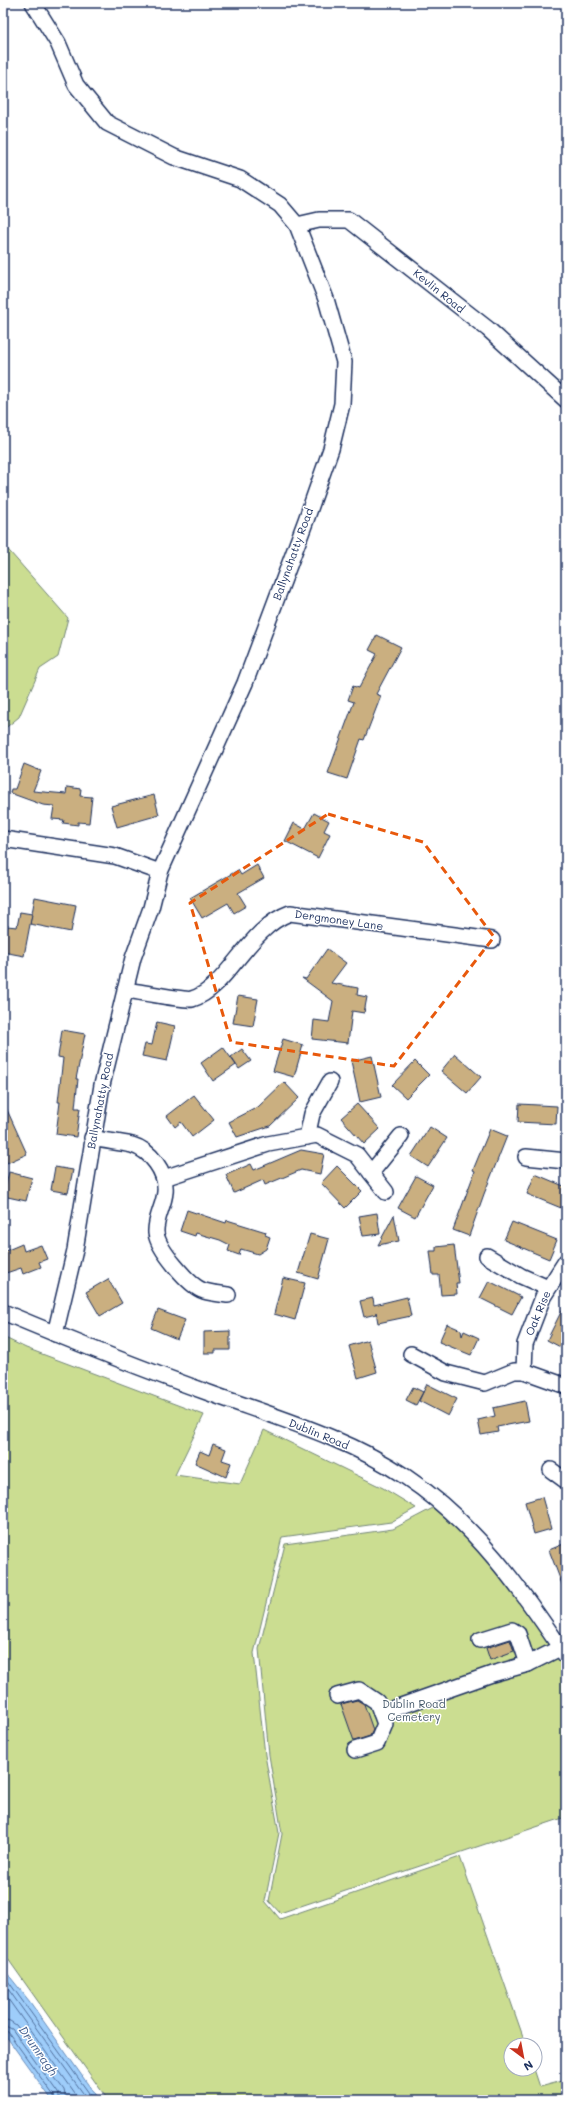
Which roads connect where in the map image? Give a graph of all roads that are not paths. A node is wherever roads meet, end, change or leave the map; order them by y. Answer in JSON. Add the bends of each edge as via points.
{"nodes":[{"id":1,"x":33,"y":3,"type":"edge"},
{"id":2,"x":297,"y":225,"type":"junction"},
{"id":3,"x":566,"y":400,"type":"edge"},
{"id":4,"x":3,"y":839,"type":"edge"},
{"id":5,"x":160,"y":872,"type":"junction"},
{"id":6,"x":492,"y":940,"type":"dead end"},
{"id":7,"x":125,"y":990,"type":"junction"},
{"id":8,"x":330,"y":1082,"type":"dead end"},
{"id":9,"x":401,"y":1136,"type":"dead end"},
{"id":10,"x":307,"y":1137,"type":"junction"},
{"id":11,"x":92,"y":1138,"type":"junction"},
{"id":12,"x":526,"y":1157,"type":"dead end"},
{"id":13,"x":566,"y":1161,"type":"edge"},
{"id":14,"x":371,"y":1173,"type":"junction"},
{"id":15,"x":164,"y":1178,"type":"junction"},
{"id":16,"x":386,"y":1192,"type":"dead end"},
{"id":17,"x":487,"y":1256,"type":"dead end"},
{"id":18,"x":566,"y":1261,"type":"edge"},
{"id":19,"x":548,"y":1288,"type":"junction"},
{"id":20,"x":228,"y":1295,"type":"dead end"},
{"id":21,"x":3,"y":1312,"type":"edge"},
{"id":22,"x":55,"y":1334,"type":"junction"},
{"id":23,"x":411,"y":1354,"type":"dead end"},
{"id":24,"x":524,"y":1370,"type":"junction"},
{"id":25,"x":566,"y":1386,"type":"edge"},
{"id":26,"x":551,"y":1470,"type":"dead end"},
{"id":27,"x":566,"y":1481,"type":"edge"},
{"id":28,"x":480,"y":1640,"type":"dead end"},
{"id":29,"x":563,"y":1652,"type":"edge"},
{"id":30,"x":528,"y":1664,"type":"junction"},
{"id":31,"x":337,"y":1696,"type":"dead end"},
{"id":32,"x":381,"y":1713,"type":"junction"},
{"id":33,"x":355,"y":1750,"type":"dead end"}],
"edges":[{"from":1,"to":2,"type":"street","name":"Ballynahatty Road","via":[[58,43],[76,85],[107,123],[174,156],[240,179],[280,205]]},
{"from":2,"to":3,"type":"street","name":"Kevlin Road","via":[[319,220],[349,220],[488,329]]},
{"from":2,"to":5,"type":"street","name":"Ballynahatty Road","via":[[326,299],[344,362],[342,404],[331,449],[245,683]]},
{"from":4,"to":5,"type":"street","via":[[115,856]]},
{"from":5,"to":7,"type":"street","name":"Ballynahatty Road"},
{"from":6,"to":7,"type":"street","name":"Dergmoney Lane","via":[[290,913],[277,917],[252,940],[211,990],[191,999]]},
{"from":7,"to":11,"type":"street","name":"Ballynahatty Road"},
{"from":8,"to":10,"type":"street","via":[[312,1114]]},
{"from":9,"to":14,"type":"street"},
{"from":10,"to":14,"type":"street","via":[[317,1135],[357,1155]]},
{"from":10,"to":15,"type":"street","via":[[268,1144]]},
{"from":11,"to":15,"type":"street","via":[[133,1146],[155,1161]]},
{"from":11,"to":22,"type":"street","name":"Ballynahatty Road","via":[[74,1250]]},
{"from":12,"to":13,"type":"street"},
{"from":14,"to":16,"type":"street"},
{"from":15,"to":20,"type":"street","via":[[165,1192],[157,1219],[156,1234],[161,1248],[177,1269],[203,1290]]},
{"from":17,"to":19,"type":"street"},
{"from":18,"to":19,"type":"street","name":"Oak Rise"},
{"from":19,"to":24,"type":"street","name":"Oak Rise","via":[[524,1344]]},
{"from":21,"to":22,"type":"street","name":"Dublin Road"},
{"from":22,"to":29,"type":"street","name":"Dublin Road","via":[[369,1454],[407,1477],[469,1529],[497,1560]]},
{"from":23,"to":24,"type":"street","via":[[446,1373],[485,1383],[514,1371]]},
{"from":24,"to":25,"type":"street"},
{"from":26,"to":27,"type":"street"},
{"from":28,"to":30,"type":"street","via":[[512,1630],[518,1634]]},
{"from":29,"to":30,"type":"street"},
{"from":30,"to":32,"type":"street"},
{"from":31,"to":32,"type":"street","via":[[358,1690],[377,1702]]},
{"from":32,"to":33,"type":"street","via":[[384,1724],[377,1743]]}]}
